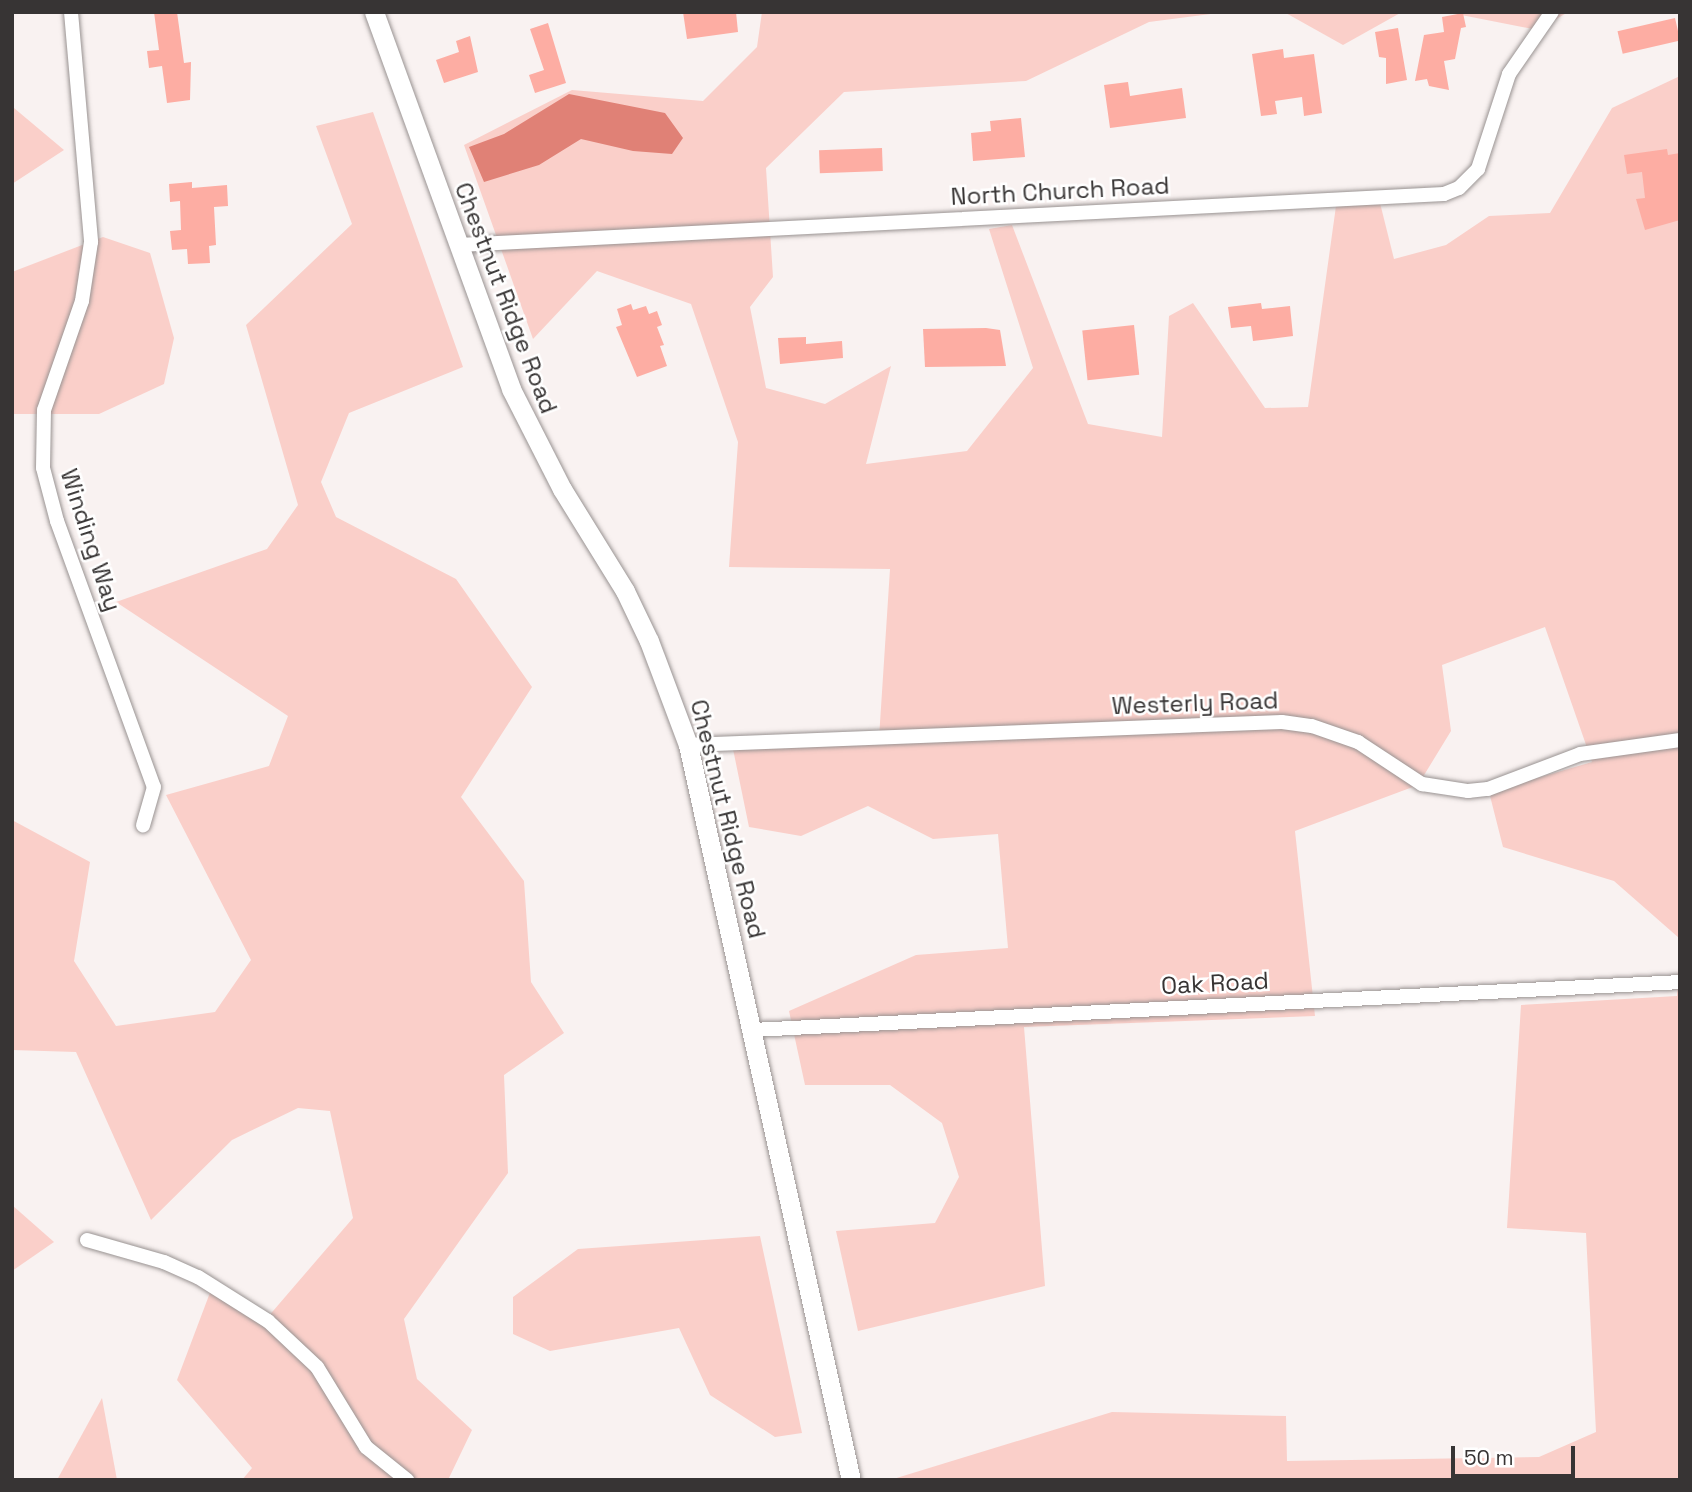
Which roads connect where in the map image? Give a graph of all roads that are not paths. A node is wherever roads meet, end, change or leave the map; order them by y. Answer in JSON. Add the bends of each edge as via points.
{"nodes":[{"id":1,"x":71,"y":12,"type":"edge"},
{"id":2,"x":374,"y":12,"type":"edge"},
{"id":3,"x":1552,"y":12,"type":"edge"},
{"id":4,"x":459,"y":246,"type":"junction"},
{"id":5,"x":1680,"y":740,"type":"edge"},
{"id":6,"x":688,"y":745,"type":"junction"},
{"id":7,"x":144,"y":825,"type":"dead end"},
{"id":8,"x":1680,"y":982,"type":"edge"},
{"id":9,"x":753,"y":1030,"type":"junction"},
{"id":10,"x":87,"y":1240,"type":"dead end"},
{"id":11,"x":407,"y":1480,"type":"edge"},
{"id":12,"x":851,"y":1480,"type":"edge"}],
"edges":[{"from":1,"to":7,"type":"street","name":"Winding Way","via":[[91,243],[82,301],[44,410],[43,468],[57,521],[155,787]]},
{"from":2,"to":4,"type":"main road","name":"Chestnut Ridge Road"},
{"from":3,"to":4,"type":"street","name":"North Church Road","via":[[1509,74],[1478,169],[1459,188],[1444,194]]},
{"from":4,"to":6,"type":"main road","name":"Chestnut Ridge Road","via":[[511,389],[562,489],[625,591]]},
{"from":5,"to":6,"type":"street","name":"Westerly Road","via":[[1580,754],[1488,789],[1468,791],[1422,784],[1358,742],[1311,726],[1282,722]]},
{"from":6,"to":9,"type":"main road","name":"Chestnut Ridge Road"},
{"from":8,"to":9,"type":"street","name":"Oak Road"},
{"from":9,"to":12,"type":"main road","name":"Chestnut Ridge Road"},
{"from":10,"to":11,"type":"street","via":[[187,1272],[268,1321],[317,1367],[366,1447]]}]}
